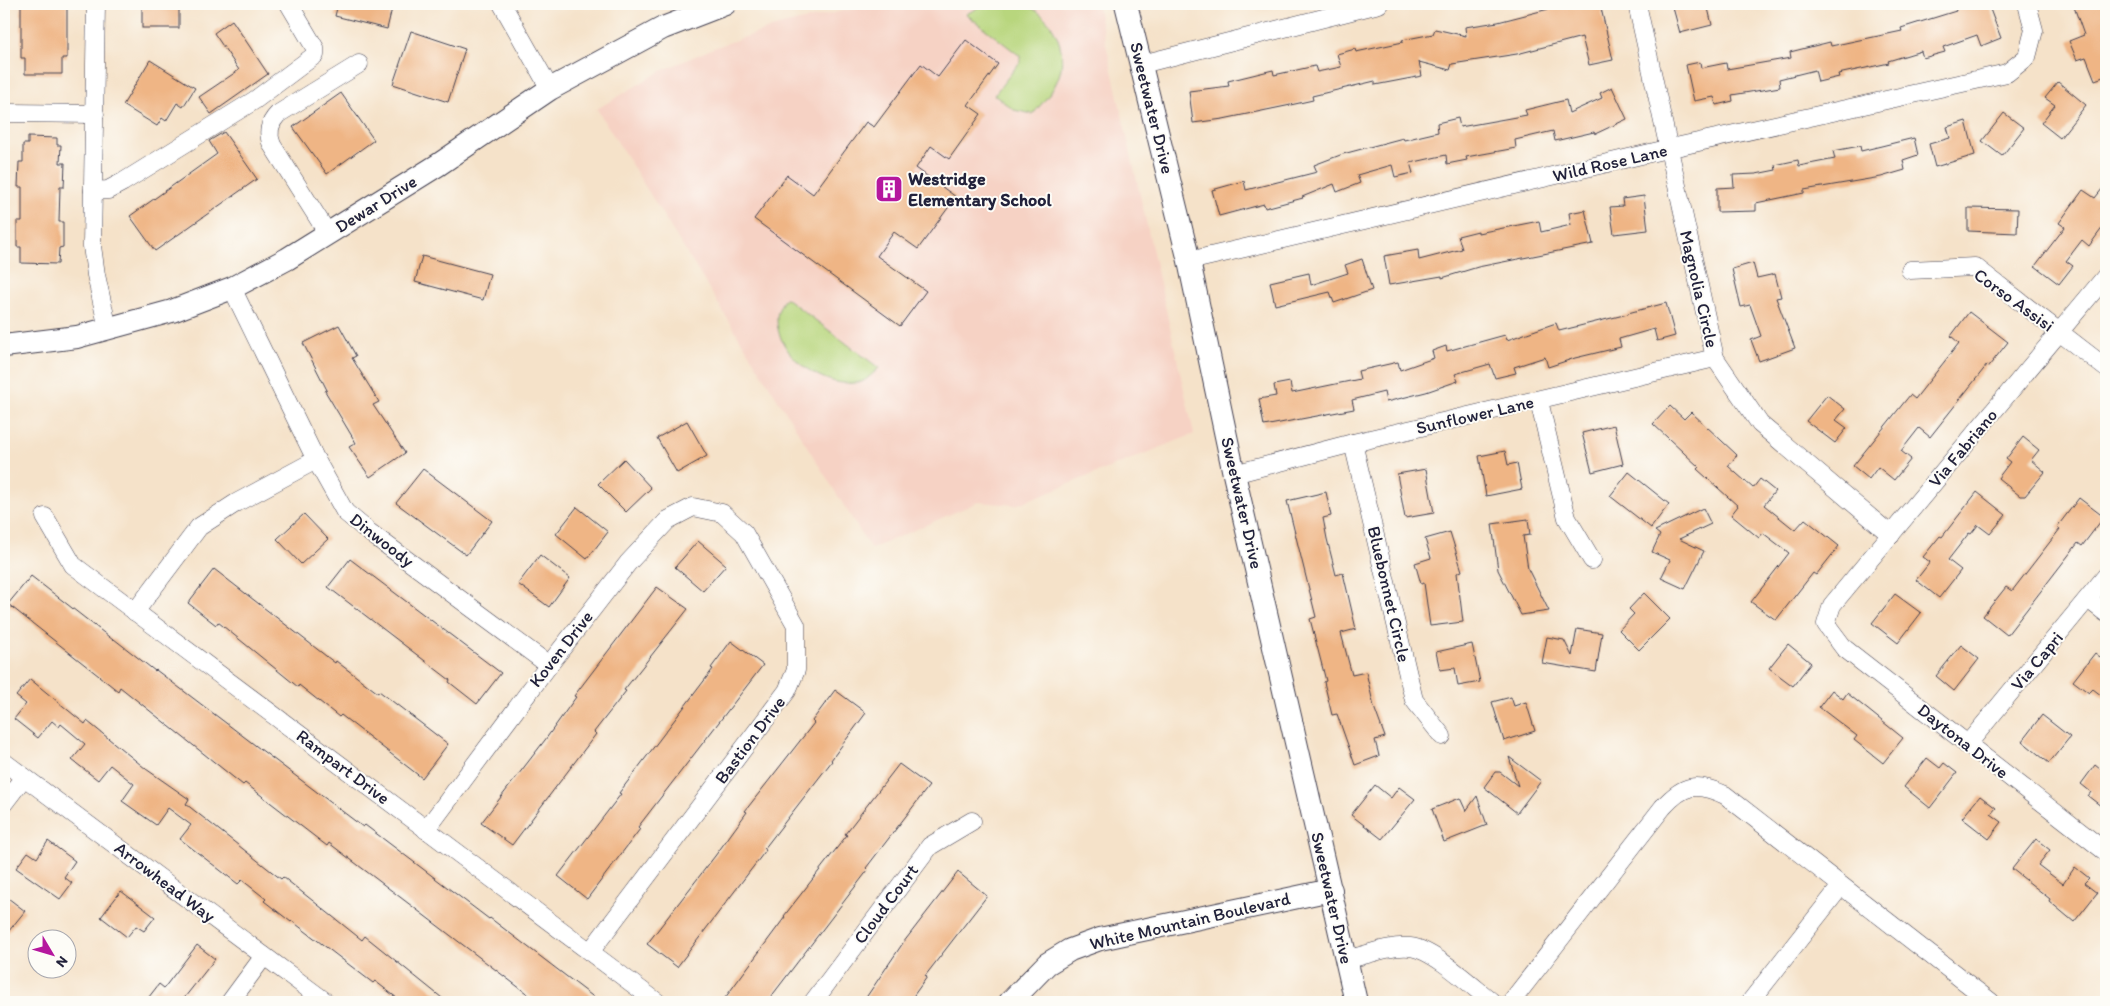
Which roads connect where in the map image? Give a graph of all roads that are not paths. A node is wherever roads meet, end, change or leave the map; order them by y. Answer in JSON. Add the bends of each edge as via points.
{"nodes":[{"id":1,"x":96,"y":4,"type":"edge"},
{"id":2,"x":289,"y":4,"type":"edge"},
{"id":3,"x":502,"y":4,"type":"edge"},
{"id":4,"x":725,"y":4,"type":"edge"},
{"id":5,"x":1126,"y":4,"type":"edge"},
{"id":6,"x":1379,"y":4,"type":"edge"},
{"id":7,"x":1637,"y":4,"type":"edge"},
{"id":8,"x":2027,"y":4,"type":"edge"},
{"id":9,"x":359,"y":64,"type":"dead end"},
{"id":10,"x":1142,"y":64,"type":"junction"},
{"id":11,"x":550,"y":89,"type":"junction"},
{"id":12,"x":9,"y":113,"type":"dead end"},
{"id":13,"x":95,"y":114,"type":"junction"},
{"id":14,"x":1668,"y":149,"type":"junction"},
{"id":15,"x":93,"y":191,"type":"junction"},
{"id":16,"x":328,"y":234,"type":"junction"},
{"id":17,"x":1189,"y":261,"type":"junction"},
{"id":18,"x":1910,"y":270,"type":"dead end"},
{"id":19,"x":2106,"y":276,"type":"edge"},
{"id":20,"x":232,"y":288,"type":"junction"},
{"id":21,"x":108,"y":329,"type":"junction"},
{"id":22,"x":2059,"y":333,"type":"junction"},
{"id":23,"x":4,"y":346,"type":"edge"},
{"id":24,"x":1715,"y":358,"type":"junction"},
{"id":25,"x":2106,"y":368,"type":"edge"},
{"id":26,"x":1539,"y":401,"type":"junction"},
{"id":27,"x":1353,"y":443,"type":"junction"},
{"id":28,"x":316,"y":460,"type":"junction"},
{"id":29,"x":1234,"y":474,"type":"junction"},
{"id":30,"x":722,"y":513,"type":"joint"},
{"id":31,"x":46,"y":518,"type":"dead end"},
{"id":32,"x":1891,"y":535,"type":"junction"},
{"id":33,"x":1592,"y":560,"type":"dead end"},
{"id":34,"x":2106,"y":576,"type":"edge"},
{"id":35,"x":2088,"y":599,"type":"junction"},
{"id":36,"x":135,"y":612,"type":"junction"},
{"id":37,"x":2106,"y":613,"type":"edge"},
{"id":38,"x":1826,"y":624,"type":"joint"},
{"id":39,"x":549,"y":665,"type":"junction"},
{"id":40,"x":1442,"y":736,"type":"dead end"},
{"id":41,"x":1967,"y":745,"type":"junction"},
{"id":42,"x":4,"y":762,"type":"edge"},
{"id":43,"x":24,"y":777,"type":"junction"},
{"id":44,"x":4,"y":803,"type":"edge"},
{"id":45,"x":972,"y":821,"type":"dead end"},
{"id":46,"x":426,"y":830,"type":"junction"},
{"id":47,"x":2106,"y":852,"type":"edge"},
{"id":48,"x":1841,"y":886,"type":"junction"},
{"id":49,"x":1331,"y":890,"type":"junction"},
{"id":50,"x":590,"y":952,"type":"junction"},
{"id":51,"x":264,"y":956,"type":"junction"},
{"id":52,"x":1346,"y":960,"type":"junction"},
{"id":53,"x":230,"y":1002,"type":"edge"},
{"id":54,"x":326,"y":1002,"type":"edge"},
{"id":55,"x":657,"y":1002,"type":"edge"},
{"id":56,"x":813,"y":1002,"type":"edge"},
{"id":57,"x":1010,"y":1002,"type":"edge"},
{"id":58,"x":1356,"y":1002,"type":"edge"},
{"id":59,"x":1492,"y":1002,"type":"edge"},
{"id":60,"x":1511,"y":1002,"type":"edge"},
{"id":61,"x":1750,"y":1002,"type":"edge"},
{"id":62,"x":1990,"y":1002,"type":"edge"}],
"edges":[{"from":1,"to":13,"type":"street"},
{"from":2,"to":15,"type":"street","via":[[315,48],[315,55],[255,100],[123,182],[108,190]]},
{"from":3,"to":11,"type":"street"},
{"from":4,"to":11,"type":"street","name":"Dewar Drive","via":[[663,28]]},
{"from":5,"to":10,"type":"street","name":"Sweetwater Drive"},
{"from":6,"to":10,"type":"street"},
{"from":7,"to":14,"type":"street","name":"Magnolia Circle"},
{"from":8,"to":14,"type":"street","name":"Wild Rose Lane","via":[[2034,30],[2027,57],[2007,73]]},
{"from":9,"to":16,"type":"street","via":[[278,114],[270,128],[272,145]]},
{"from":10,"to":17,"type":"street","name":"Sweetwater Drive"},
{"from":11,"to":16,"type":"street","name":"Dewar Drive"},
{"from":12,"to":13,"type":"street"},
{"from":13,"to":15,"type":"street"},
{"from":14,"to":17,"type":"street","name":"Wild Rose Lane"},
{"from":14,"to":24,"type":"street","name":"Magnolia Circle"},
{"from":15,"to":21,"type":"street","via":[[93,260]]},
{"from":16,"to":20,"type":"street","name":"Dewar Drive"},
{"from":17,"to":29,"type":"street","name":"Sweetwater Drive"},
{"from":18,"to":22,"type":"street","name":"Corso Assisi","via":[[1975,267]]},
{"from":19,"to":22,"type":"street","name":"Via Fabriano"},
{"from":20,"to":21,"type":"street","name":"Dewar Drive","via":[[172,311]]},
{"from":20,"to":28,"type":"street","name":"Dinwoody"},
{"from":21,"to":23,"type":"street","name":"Dewar Drive","via":[[77,338]]},
{"from":22,"to":25,"type":"street","name":"Corso Assisi"},
{"from":22,"to":32,"type":"street","name":"Via Fabriano"},
{"from":24,"to":26,"type":"street","name":"Sunflower Lane"},
{"from":24,"to":32,"type":"street","name":"Magnolia Circle","via":[[1760,424]]},
{"from":26,"to":27,"type":"street","name":"Sunflower Lane"},
{"from":26,"to":33,"type":"street","via":[[1567,518]]},
{"from":27,"to":29,"type":"street","name":"Sunflower Lane"},
{"from":27,"to":40,"type":"street","name":"Bluebonnet Circle","via":[[1414,700]]},
{"from":28,"to":36,"type":"street","via":[[199,527]]},
{"from":28,"to":39,"type":"street","name":"Dinwoody","via":[[345,512]]},
{"from":29,"to":49,"type":"street","name":"Sweetwater Drive"},
{"from":30,"to":39,"type":"street","name":"Koven Drive","via":[[693,507],[668,520],[628,563]]},
{"from":30,"to":50,"type":"street","name":"Bastion Drive","via":[[744,533],[796,626],[796,670],[787,691]]},
{"from":31,"to":36,"type":"street","name":"Rampart Drive","via":[[73,565]]},
{"from":32,"to":38,"type":"street","name":"Via Fabriano","via":[[1832,605]]},
{"from":34,"to":35,"type":"street","name":"Via Capri"},
{"from":35,"to":37,"type":"street"},
{"from":35,"to":41,"type":"street","name":"Via Capri"},
{"from":36,"to":46,"type":"street","name":"Rampart Drive"},
{"from":38,"to":41,"type":"street","name":"Daytona Drive","via":[[1844,648]]},
{"from":39,"to":46,"type":"street","name":"Koven Drive"},
{"from":41,"to":47,"type":"street","name":"Daytona Drive"},
{"from":42,"to":43,"type":"street","name":"Arrowhead Way"},
{"from":43,"to":44,"type":"street"},
{"from":43,"to":51,"type":"street","name":"Arrowhead Way"},
{"from":45,"to":56,"type":"street","name":"Cloud Court","via":[[930,846]]},
{"from":46,"to":50,"type":"street","name":"Rampart Drive"},
{"from":48,"to":60,"type":"street","via":[[1725,795],[1703,787],[1684,789],[1663,807]]},
{"from":48,"to":61,"type":"street"},
{"from":48,"to":62,"type":"street"},
{"from":49,"to":52,"type":"street","name":"Sweetwater Drive"},
{"from":49,"to":57,"type":"street","name":"White Mountain Boulevard","via":[[1100,939],[1047,964]]},
{"from":50,"to":55,"type":"street","name":"Rampart Drive"},
{"from":51,"to":53,"type":"street"},
{"from":51,"to":54,"type":"street","name":"Arrowhead Way"},
{"from":52,"to":58,"type":"street","name":"Sweetwater Drive"},
{"from":52,"to":59,"type":"street","via":[[1411,947],[1434,958]]}]}
